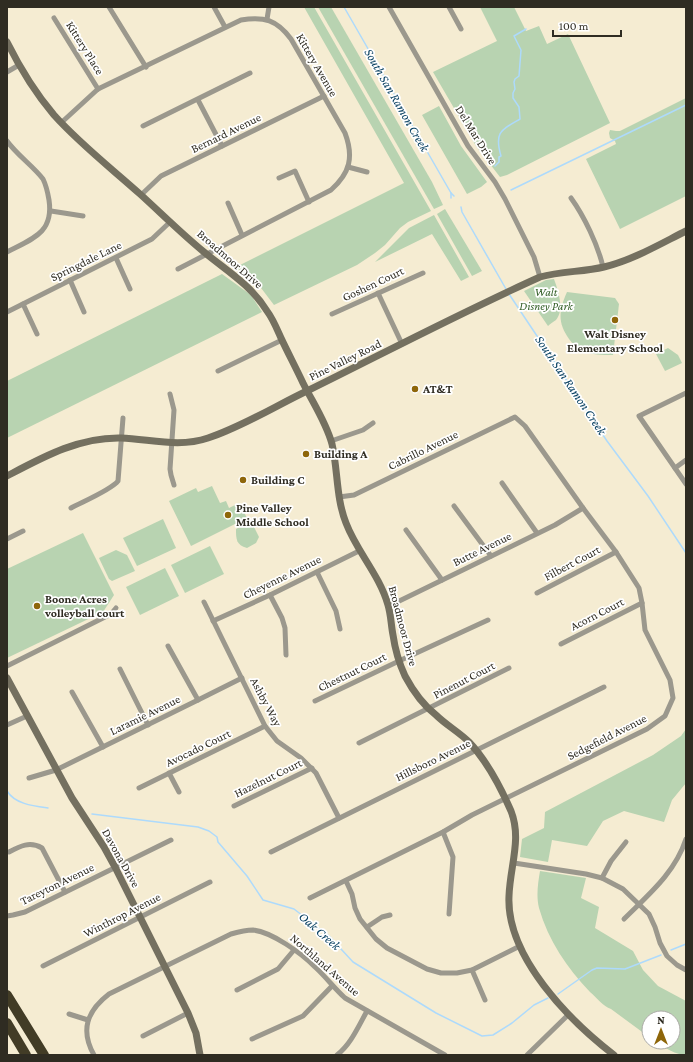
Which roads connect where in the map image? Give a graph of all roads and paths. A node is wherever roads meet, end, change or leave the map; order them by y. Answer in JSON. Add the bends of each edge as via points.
{"nodes":[{"id":1,"x":109,"y":7,"type":"edge"},
{"id":2,"x":214,"y":7,"type":"edge"},
{"id":3,"x":269,"y":7,"type":"edge"},
{"id":4,"x":389,"y":7,"type":"edge"},
{"id":5,"x":448,"y":7,"type":"edge"},
{"id":6,"x":54,"y":18,"type":"dead end"},
{"id":7,"x":267,"y":20,"type":"junction"},
{"id":8,"x":225,"y":27,"type":"junction"},
{"id":9,"x":461,"y":29,"type":"dead end"},
{"id":10,"x":7,"y":42,"type":"edge"},
{"id":11,"x":19,"y":65,"type":"junction"},
{"id":12,"x":146,"y":67,"type":"junction"},
{"id":13,"x":7,"y":72,"type":"edge"},
{"id":14,"x":250,"y":73,"type":"dead end"},
{"id":15,"x":98,"y":89,"type":"junction"},
{"id":16,"x":324,"y":96,"type":"junction"},
{"id":17,"x":198,"y":100,"type":"junction"},
{"id":18,"x":62,"y":122,"type":"junction"},
{"id":19,"x":143,"y":126,"type":"dead end"},
{"id":20,"x":7,"y":140,"type":"edge"},
{"id":21,"x":222,"y":146,"type":"junction"},
{"id":22,"x":348,"y":167,"type":"junction"},
{"id":23,"x":367,"y":172,"type":"dead end"},
{"id":24,"x":279,"y":178,"type":"dead end"},
{"id":25,"x":141,"y":195,"type":"junction"},
{"id":26,"x":571,"y":198,"type":"dead end"},
{"id":27,"x":309,"y":202,"type":"junction"},
{"id":28,"x":228,"y":203,"type":"dead end"},
{"id":29,"x":51,"y":211,"type":"junction"},
{"id":30,"x":83,"y":216,"type":"dead end"},
{"id":31,"x":170,"y":222,"type":"junction"},
{"id":32,"x":686,"y":231,"type":"edge"},
{"id":33,"x":242,"y":235,"type":"junction"},
{"id":34,"x":7,"y":252,"type":"edge"},
{"id":35,"x":205,"y":253,"type":"junction"},
{"id":36,"x":116,"y":258,"type":"junction"},
{"id":37,"x":603,"y":267,"type":"junction"},
{"id":38,"x":178,"y":269,"type":"dead end"},
{"id":39,"x":423,"y":273,"type":"dead end"},
{"id":40,"x":540,"y":276,"type":"junction"},
{"id":41,"x":70,"y":280,"type":"junction"},
{"id":42,"x":130,"y":289,"type":"dead end"},
{"id":43,"x":378,"y":293,"type":"junction"},
{"id":44,"x":23,"y":304,"type":"junction"},
{"id":45,"x":7,"y":312,"type":"edge"},
{"id":46,"x":84,"y":312,"type":"dead end"},
{"id":47,"x":332,"y":314,"type":"dead end"},
{"id":48,"x":37,"y":334,"type":"dead end"},
{"id":49,"x":282,"y":340,"type":"junction"},
{"id":50,"x":402,"y":344,"type":"junction"},
{"id":51,"x":218,"y":372,"type":"dead end"},
{"id":52,"x":307,"y":391,"type":"junction"},
{"id":53,"x":686,"y":393,"type":"edge"},
{"id":54,"x":170,"y":394,"type":"dead end"},
{"id":55,"x":515,"y":417,"type":"joint"},
{"id":56,"x":123,"y":418,"type":"dead end"},
{"id":57,"x":373,"y":423,"type":"dead end"},
{"id":58,"x":121,"y":438,"type":"junction"},
{"id":59,"x":331,"y":441,"type":"junction"},
{"id":60,"x":173,"y":443,"type":"junction"},
{"id":61,"x":686,"y":460,"type":"edge"},
{"id":62,"x":675,"y":468,"type":"junction"},
{"id":63,"x":7,"y":476,"type":"edge"},
{"id":64,"x":502,"y":483,"type":"dead end"},
{"id":65,"x":686,"y":484,"type":"edge"},
{"id":66,"x":174,"y":486,"type":"dead end"},
{"id":67,"x":339,"y":497,"type":"junction"},
{"id":68,"x":454,"y":506,"type":"dead end"},
{"id":69,"x":70,"y":508,"type":"dead end"},
{"id":70,"x":583,"y":508,"type":"junction"},
{"id":71,"x":406,"y":530,"type":"dead end"},
{"id":72,"x":23,"y":531,"type":"dead end"},
{"id":73,"x":537,"y":533,"type":"junction"},
{"id":74,"x":7,"y":540,"type":"edge"},
{"id":75,"x":360,"y":551,"type":"junction"},
{"id":76,"x":616,"y":552,"type":"junction"},
{"id":77,"x":491,"y":556,"type":"junction"},
{"id":78,"x":317,"y":572,"type":"junction"},
{"id":79,"x":442,"y":580,"type":"junction"},
{"id":80,"x":537,"y":593,"type":"dead end"},
{"id":81,"x":270,"y":595,"type":"junction"},
{"id":82,"x":204,"y":602,"type":"dead end"},
{"id":83,"x":642,"y":603,"type":"junction"},
{"id":84,"x":388,"y":606,"type":"junction"},
{"id":85,"x":116,"y":608,"type":"dead end"},
{"id":86,"x":488,"y":620,"type":"dead end"},
{"id":87,"x":213,"y":622,"type":"junction"},
{"id":88,"x":340,"y":629,"type":"dead end"},
{"id":89,"x":561,"y":644,"type":"dead end"},
{"id":90,"x":168,"y":646,"type":"dead end"},
{"id":91,"x":286,"y":655,"type":"dead end"},
{"id":92,"x":399,"y":661,"type":"junction"},
{"id":93,"x":7,"y":666,"type":"edge"},
{"id":94,"x":509,"y":668,"type":"dead end"},
{"id":95,"x":120,"y":669,"type":"dead end"},
{"id":96,"x":7,"y":678,"type":"edge"},
{"id":97,"x":242,"y":678,"type":"junction"},
{"id":98,"x":604,"y":687,"type":"dead end"},
{"id":99,"x":72,"y":692,"type":"dead end"},
{"id":100,"x":198,"y":700,"type":"junction"},
{"id":101,"x":315,"y":701,"type":"dead end"},
{"id":102,"x":429,"y":709,"type":"junction"},
{"id":103,"x":27,"y":716,"type":"junction"},
{"id":104,"x":148,"y":724,"type":"junction"},
{"id":105,"x":7,"y":726,"type":"edge"},
{"id":106,"x":265,"y":726,"type":"junction"},
{"id":107,"x":360,"y":743,"type":"dead end"},
{"id":108,"x":103,"y":747,"type":"junction"},
{"id":109,"x":476,"y":750,"type":"junction"},
{"id":110,"x":312,"y":768,"type":"junction"},
{"id":111,"x":56,"y":770,"type":"junction"},
{"id":112,"x":169,"y":773,"type":"junction"},
{"id":113,"x":29,"y":778,"type":"dead end"},
{"id":114,"x":140,"y":788,"type":"dead end"},
{"id":115,"x":179,"y":792,"type":"dead end"},
{"id":116,"x":505,"y":798,"type":"junction"},
{"id":117,"x":234,"y":806,"type":"dead end"},
{"id":118,"x":339,"y":818,"type":"junction"},
{"id":119,"x":443,"y":832,"type":"junction"},
{"id":120,"x":686,"y":839,"type":"edge"},
{"id":121,"x":171,"y":840,"type":"dead end"},
{"id":122,"x":626,"y":842,"type":"dead end"},
{"id":123,"x":9,"y":852,"type":"dead end"},
{"id":124,"x":271,"y":852,"type":"dead end"},
{"id":125,"x":514,"y":863,"type":"junction"},
{"id":126,"x":115,"y":867,"type":"junction"},
{"id":127,"x":602,"y":878,"type":"junction"},
{"id":128,"x":346,"y":880,"type":"junction"},
{"id":129,"x":210,"y":882,"type":"dead end"},
{"id":130,"x":65,"y":892,"type":"junction"},
{"id":131,"x":310,"y":898,"type":"dead end"},
{"id":132,"x":640,"y":903,"type":"junction"},
{"id":133,"x":449,"y":914,"type":"dead end"},
{"id":134,"x":390,"y":915,"type":"dead end"},
{"id":135,"x":7,"y":916,"type":"edge"},
{"id":136,"x":140,"y":918,"type":"junction"},
{"id":137,"x":624,"y":919,"type":"dead end"},
{"id":138,"x":367,"y":927,"type":"junction"},
{"id":139,"x":520,"y":946,"type":"junction"},
{"id":140,"x":294,"y":950,"type":"junction"},
{"id":141,"x":43,"y":966,"type":"dead end"},
{"id":142,"x":164,"y":967,"type":"junction"},
{"id":143,"x":472,"y":970,"type":"junction"},
{"id":144,"x":686,"y":970,"type":"edge"},
{"id":145,"x":332,"y":986,"type":"junction"},
{"id":146,"x":237,"y":990,"type":"dead end"},
{"id":147,"x":7,"y":995,"type":"edge"},
{"id":148,"x":485,"y":1000,"type":"dead end"},
{"id":149,"x":367,"y":1011,"type":"junction"},
{"id":150,"x":188,"y":1013,"type":"junction"},
{"id":151,"x":69,"y":1014,"type":"dead end"},
{"id":152,"x":568,"y":1015,"type":"junction"},
{"id":153,"x":88,"y":1020,"type":"junction"},
{"id":154,"x":7,"y":1023,"type":"edge"},
{"id":155,"x":143,"y":1036,"type":"dead end"},
{"id":156,"x":252,"y":1039,"type":"dead end"},
{"id":157,"x":26,"y":1055,"type":"edge"},
{"id":158,"x":44,"y":1055,"type":"edge"},
{"id":159,"x":94,"y":1055,"type":"edge"},
{"id":160,"x":200,"y":1055,"type":"edge"},
{"id":161,"x":337,"y":1055,"type":"edge"},
{"id":162,"x":445,"y":1055,"type":"edge"},
{"id":163,"x":527,"y":1055,"type":"edge"},
{"id":164,"x":614,"y":1055,"type":"edge"}],
"edges":[{"from":1,"to":12,"type":"street"},
{"from":2,"to":8,"type":"street"},
{"from":3,"to":7,"type":"street"},
{"from":4,"to":40,"type":"street","name":"Del Mar Drive","via":[[468,146],[505,199],[534,257]]},
{"from":5,"to":9,"type":"street"},
{"from":6,"to":15,"type":"street","name":"Kittery Place"},
{"from":7,"to":8,"type":"street","name":"Kittery Avenue","via":[[241,20]]},
{"from":7,"to":16,"type":"street","name":"Kittery Avenue","via":[[284,29]]},
{"from":8,"to":12,"type":"street","name":"Kittery Avenue"},
{"from":10,"to":11,"type":"street","name":"Broadmoor Drive"},
{"from":11,"to":13,"type":"street"},
{"from":11,"to":18,"type":"street","name":"Broadmoor Drive"},
{"from":12,"to":15,"type":"street","name":"Kittery Avenue"},
{"from":14,"to":17,"type":"street"},
{"from":15,"to":18,"type":"street","name":"Kittery Avenue"},
{"from":16,"to":21,"type":"street","name":"Bernard Avenue"},
{"from":16,"to":22,"type":"street","name":"Kittery Avenue","via":[[349,143]]},
{"from":17,"to":19,"type":"street"},
{"from":17,"to":21,"type":"street"},
{"from":18,"to":25,"type":"street","name":"Broadmoor Drive"},
{"from":20,"to":29,"type":"street","via":[[43,180]]},
{"from":21,"to":25,"type":"street","name":"Bernard Avenue","via":[[161,176]]},
{"from":22,"to":23,"type":"street"},
{"from":22,"to":27,"type":"street","name":"Kittery Avenue","via":[[331,190]]},
{"from":24,"to":27,"type":"street","via":[[295,171]]},
{"from":25,"to":31,"type":"street","name":"Broadmoor Drive"},
{"from":26,"to":37,"type":"street","via":[[600,252]]},
{"from":27,"to":33,"type":"street","name":"Kittery Avenue"},
{"from":28,"to":33,"type":"street"},
{"from":29,"to":30,"type":"street"},
{"from":29,"to":34,"type":"street","via":[[46,225],[37,236]]},
{"from":31,"to":35,"type":"street","name":"Broadmoor Drive"},
{"from":31,"to":36,"type":"street","name":"Springdale Lane","via":[[152,239]]},
{"from":32,"to":37,"type":"street","name":"Pine Valley Road","via":[[620,262]]},
{"from":33,"to":35,"type":"street","name":"Kittery Avenue"},
{"from":35,"to":38,"type":"street","name":"Kittery Avenue"},
{"from":35,"to":49,"type":"street","name":"Broadmoor Drive","via":[[245,283],[268,312]]},
{"from":36,"to":41,"type":"street","name":"Springdale Lane"},
{"from":36,"to":42,"type":"street"},
{"from":37,"to":40,"type":"street","name":"Pine Valley Road"},
{"from":39,"to":43,"type":"street","name":"Goshen Court"},
{"from":40,"to":50,"type":"street","name":"Pine Valley Road"},
{"from":41,"to":44,"type":"street","name":"Springdale Lane"},
{"from":41,"to":46,"type":"street"},
{"from":43,"to":47,"type":"street","name":"Goshen Court"},
{"from":43,"to":50,"type":"street"},
{"from":44,"to":45,"type":"street","name":"Springdale Lane"},
{"from":44,"to":48,"type":"street"},
{"from":49,"to":51,"type":"street"},
{"from":49,"to":52,"type":"street","name":"Broadmoor Drive"},
{"from":50,"to":52,"type":"street","name":"Pine Valley Road"},
{"from":52,"to":59,"type":"street","name":"Broadmoor Drive"},
{"from":52,"to":60,"type":"street","name":"Pine Valley Road","via":[[207,439]]},
{"from":53,"to":62,"type":"street","via":[[639,416]]},
{"from":54,"to":60,"type":"street","via":[[174,410]]},
{"from":55,"to":67,"type":"street","name":"Cabrillo Avenue","via":[[354,495]]},
{"from":55,"to":70,"type":"street","name":"Sedgefield Avenue"},
{"from":56,"to":58,"type":"street"},
{"from":57,"to":59,"type":"street","via":[[363,430]]},
{"from":58,"to":60,"type":"street","name":"Pine Valley Road"},
{"from":58,"to":63,"type":"street","name":"Pine Valley Road","via":[[72,445]]},
{"from":58,"to":69,"type":"street","via":[[116,484]]},
{"from":59,"to":67,"type":"street","name":"Broadmoor Drive"},
{"from":60,"to":66,"type":"street","via":[[170,468]]},
{"from":61,"to":62,"type":"street"},
{"from":62,"to":65,"type":"street"},
{"from":64,"to":73,"type":"street"},
{"from":67,"to":75,"type":"street","name":"Broadmoor Drive","via":[[345,522]]},
{"from":68,"to":77,"type":"street"},
{"from":70,"to":73,"type":"street","name":"Butte Avenue"},
{"from":70,"to":76,"type":"street","name":"Sedgefield Avenue"},
{"from":71,"to":79,"type":"street"},
{"from":72,"to":74,"type":"street"},
{"from":73,"to":77,"type":"street","name":"Butte Avenue"},
{"from":75,"to":78,"type":"street","name":"Cheyenne Avenue"},
{"from":75,"to":84,"type":"street","name":"Broadmoor Drive","via":[[378,579]]},
{"from":76,"to":80,"type":"street","name":"Filbert Court"},
{"from":76,"to":83,"type":"street","name":"Sedgefield Avenue","via":[[639,588]]},
{"from":77,"to":79,"type":"street","name":"Butte Avenue"},
{"from":78,"to":81,"type":"street","name":"Cheyenne Avenue"},
{"from":78,"to":88,"type":"street","via":[[336,611]]},
{"from":79,"to":84,"type":"street","name":"Butte Avenue"},
{"from":81,"to":87,"type":"street","name":"Cheyenne Avenue"},
{"from":81,"to":91,"type":"street","via":[[285,628]]},
{"from":82,"to":87,"type":"street","name":"Ashby Way"},
{"from":83,"to":89,"type":"street","name":"Acorn Court"},
{"from":83,"to":116,"type":"street","name":"Sedgefield Avenue","via":[[645,630],[670,680],[673,698],[665,716],[647,729]]},
{"from":84,"to":92,"type":"street","name":"Broadmoor Drive"},
{"from":85,"to":93,"type":"street","via":[[111,614]]},
{"from":86,"to":92,"type":"street","name":"Chestnut Court"},
{"from":87,"to":97,"type":"street","name":"Ashby Way"},
{"from":90,"to":100,"type":"street"},
{"from":92,"to":101,"type":"street","name":"Chestnut Court"},
{"from":92,"to":102,"type":"street","name":"Broadmoor Drive","via":[[407,680]]},
{"from":94,"to":102,"type":"street","name":"Pinenut Court"},
{"from":95,"to":104,"type":"street"},
{"from":96,"to":103,"type":"street","name":"Davona Drive"},
{"from":97,"to":100,"type":"street","name":"Laramie Avenue"},
{"from":97,"to":106,"type":"street","name":"Ashby Way"},
{"from":98,"to":109,"type":"street","name":"Hillsboro Avenue"},
{"from":99,"to":108,"type":"street"},
{"from":100,"to":104,"type":"street","name":"Laramie Avenue"},
{"from":102,"to":107,"type":"street","name":"Pinenut Court"},
{"from":102,"to":109,"type":"street","name":"Broadmoor Drive"},
{"from":103,"to":105,"type":"street"},
{"from":103,"to":111,"type":"street","name":"Davona Drive"},
{"from":104,"to":108,"type":"street","name":"Laramie Avenue"},
{"from":106,"to":110,"type":"street","name":"Ashby Way","via":[[277,741]]},
{"from":106,"to":112,"type":"street","name":"Avocado Court"},
{"from":108,"to":111,"type":"street","name":"Laramie Avenue"},
{"from":109,"to":116,"type":"street","name":"Broadmoor Drive"},
{"from":109,"to":118,"type":"street","name":"Hillsboro Avenue"},
{"from":110,"to":117,"type":"street","name":"Hazelnut Court"},
{"from":110,"to":118,"type":"street","name":"Ashby Way"},
{"from":111,"to":113,"type":"street","name":"Laramie Avenue"},
{"from":111,"to":126,"type":"street","name":"Davona Drive"},
{"from":112,"to":114,"type":"street","name":"Avocado Court"},
{"from":112,"to":115,"type":"street"},
{"from":116,"to":119,"type":"street","name":"Sedgefield Avenue"},
{"from":116,"to":125,"type":"street","name":"Broadmoor Drive","via":[[515,822],[517,843]]},
{"from":118,"to":124,"type":"street","name":"Hillsboro Avenue"},
{"from":119,"to":128,"type":"street","name":"Sedgefield Avenue"},
{"from":119,"to":133,"type":"street","via":[[453,857]]},
{"from":120,"to":132,"type":"street","via":[[664,879]]},
{"from":121,"to":126,"type":"street","name":"Tareyton Avenue"},
{"from":122,"to":127,"type":"street"},
{"from":123,"to":130,"type":"street","via":[[28,844],[42,848]]},
{"from":125,"to":127,"type":"street"},
{"from":125,"to":139,"type":"street","name":"Broadmoor Drive","via":[[509,907]]},
{"from":126,"to":130,"type":"street","name":"Tareyton Avenue"},
{"from":126,"to":136,"type":"street","name":"Davona Drive"},
{"from":127,"to":132,"type":"street","via":[[623,889]]},
{"from":128,"to":131,"type":"street","name":"Sedgefield Avenue"},
{"from":128,"to":138,"type":"street","via":[[355,908]]},
{"from":129,"to":136,"type":"street","name":"Winthrop Avenue"},
{"from":130,"to":135,"type":"street","name":"Tareyton Avenue","via":[[25,912]]},
{"from":132,"to":137,"type":"street"},
{"from":132,"to":144,"type":"street","via":[[649,914],[668,956]]},
{"from":134,"to":138,"type":"street"},
{"from":136,"to":141,"type":"street","name":"Winthrop Avenue"},
{"from":136,"to":142,"type":"street","name":"Davona Drive"},
{"from":138,"to":143,"type":"street","via":[[387,948],[427,969],[441,973]]},
{"from":139,"to":143,"type":"street"},
{"from":139,"to":152,"type":"street","name":"Broadmoor Drive","via":[[548,991]]},
{"from":140,"to":142,"type":"street","name":"Northland Avenue","via":[[266,933],[240,931]]},
{"from":140,"to":145,"type":"street","name":"Northland Avenue","via":[[315,967]]},
{"from":140,"to":146,"type":"street","via":[[278,969]]},
{"from":142,"to":150,"type":"street","name":"Davona Drive"},
{"from":142,"to":153,"type":"street","name":"Northland Avenue","via":[[109,994]]},
{"from":143,"to":148,"type":"street"},
{"from":145,"to":149,"type":"street","name":"Northland Avenue","via":[[345,998]]},
{"from":145,"to":156,"type":"street","via":[[303,1016]]},
{"from":147,"to":158,"type":"highway"},
{"from":149,"to":161,"type":"street","via":[[351,1040]]},
{"from":149,"to":162,"type":"street","name":"Northland Avenue"},
{"from":150,"to":155,"type":"street"},
{"from":150,"to":160,"type":"street","name":"Davona Drive","via":[[196,1033]]},
{"from":151,"to":153,"type":"street"},
{"from":152,"to":163,"type":"street"},
{"from":152,"to":164,"type":"street","name":"Broadmoor Drive"},
{"from":153,"to":159,"type":"street","via":[[86,1033]]},
{"from":154,"to":157,"type":"highway"}]}
